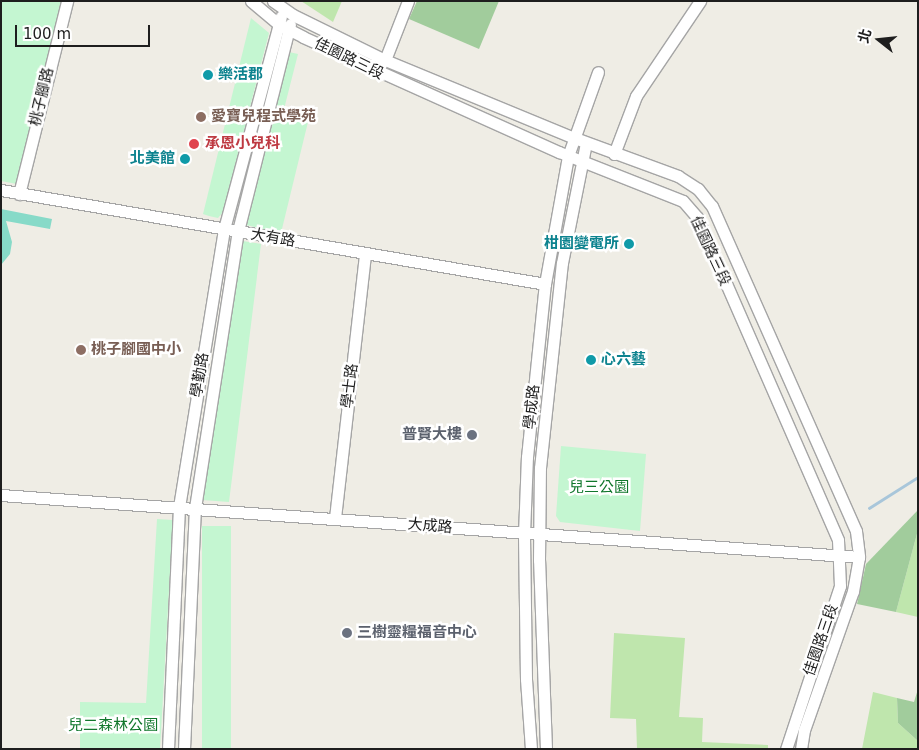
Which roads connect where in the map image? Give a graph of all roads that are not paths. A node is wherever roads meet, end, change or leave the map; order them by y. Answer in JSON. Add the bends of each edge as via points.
{"nodes":[{"id":1,"x":67,"y":1,"type":"edge"},
{"id":2,"x":251,"y":1,"type":"edge"},
{"id":3,"x":272,"y":1,"type":"edge"},
{"id":4,"x":408,"y":1,"type":"edge"},
{"id":5,"x":700,"y":1,"type":"edge"},
{"id":6,"x":288,"y":13,"type":"junction"},
{"id":7,"x":278,"y":24,"type":"junction"},
{"id":8,"x":289,"y":30,"type":"junction"},
{"id":9,"x":385,"y":60,"type":"junction"},
{"id":10,"x":598,"y":72,"type":"dead end"},
{"id":11,"x":572,"y":137,"type":"junction"},
{"id":12,"x":586,"y":142,"type":"junction"},
{"id":13,"x":614,"y":154,"type":"junction"},
{"id":14,"x":568,"y":156,"type":"junction"},
{"id":15,"x":580,"y":160,"type":"junction"},
{"id":16,"x":1,"y":190,"type":"edge"},
{"id":17,"x":19,"y":194,"type":"junction"},
{"id":18,"x":224,"y":229,"type":"junction"},
{"id":19,"x":238,"y":231,"type":"junction"},
{"id":20,"x":365,"y":255,"type":"junction"},
{"id":21,"x":545,"y":284,"type":"junction"},
{"id":22,"x":1,"y":495,"type":"edge"},
{"id":23,"x":179,"y":507,"type":"junction"},
{"id":24,"x":195,"y":508,"type":"junction"},
{"id":25,"x":335,"y":518,"type":"junction"},
{"id":26,"x":524,"y":534,"type":"junction"},
{"id":27,"x":539,"y":535,"type":"junction"},
{"id":28,"x":840,"y":556,"type":"junction"},
{"id":29,"x":859,"y":557,"type":"junction"},
{"id":30,"x":168,"y":749,"type":"edge"},
{"id":31,"x":184,"y":749,"type":"edge"},
{"id":32,"x":531,"y":749,"type":"edge"},
{"id":33,"x":546,"y":749,"type":"edge"},
{"id":34,"x":786,"y":749,"type":"edge"},
{"id":35,"x":801,"y":749,"type":"edge"}],
"edges":[{"from":1,"to":17,"type":"street","name":"桃子腳路"},
{"from":2,"to":7,"type":"street","name":"佳園路三段"},
{"from":3,"to":6,"type":"street","name":"佳園路三段"},
{"from":4,"to":9,"type":"street"},
{"from":5,"to":13,"type":"street","via":[[636,96]]},
{"from":6,"to":7,"type":"street","name":"學勤路"},
{"from":6,"to":8,"type":"street","name":"學勤路"},
{"from":6,"to":9,"type":"street","name":"佳園路三段"},
{"from":7,"to":8,"type":"street","name":"佳園路三段"},
{"from":7,"to":18,"type":"street","name":"學勤路"},
{"from":8,"to":14,"type":"street","name":"佳園路三段","via":[[389,78]]},
{"from":8,"to":19,"type":"street","name":"學勤路"},
{"from":9,"to":11,"type":"street","name":"佳園路三段"},
{"from":10,"to":11,"type":"street","name":"學成路"},
{"from":11,"to":12,"type":"street","name":"佳園路三段"},
{"from":11,"to":14,"type":"street","name":"學成路"},
{"from":12,"to":13,"type":"street","name":"佳園路三段"},
{"from":12,"to":15,"type":"street","name":"學成路"},
{"from":13,"to":29,"type":"street","name":"佳園路三段","via":[[678,176],[698,189],[712,206],[840,491],[856,531]]},
{"from":14,"to":15,"type":"street","name":"佳園路三段"},
{"from":14,"to":21,"type":"street","name":"學成路"},
{"from":15,"to":27,"type":"street","name":"學成路","via":[[553,324],[541,460]]},
{"from":15,"to":28,"type":"street","name":"佳園路三段","via":[[683,201],[697,216],[838,540]]},
{"from":16,"to":17,"type":"street","name":"大有路"},
{"from":17,"to":18,"type":"street","name":"大有路"},
{"from":18,"to":19,"type":"street","name":"大有路"},
{"from":18,"to":23,"type":"street","name":"學勤路"},
{"from":19,"to":20,"type":"street","name":"大有路"},
{"from":19,"to":24,"type":"street","name":"學勤路"},
{"from":20,"to":21,"type":"street","name":"大有路"},
{"from":20,"to":25,"type":"street","name":"學士路"},
{"from":21,"to":26,"type":"street","name":"學成路","via":[[527,457]]},
{"from":22,"to":23,"type":"street","name":"大成路"},
{"from":23,"to":24,"type":"street","name":"大成路"},
{"from":23,"to":30,"type":"street","name":"學勤路"},
{"from":24,"to":25,"type":"street","name":"大成路"},
{"from":24,"to":31,"type":"street","name":"學勤路"},
{"from":25,"to":26,"type":"street","name":"大成路"},
{"from":26,"to":27,"type":"street","name":"大成路"},
{"from":26,"to":32,"type":"street","name":"學成路","via":[[526,679]]},
{"from":27,"to":28,"type":"street","name":"大成路"},
{"from":27,"to":33,"type":"street","name":"學成路"},
{"from":28,"to":29,"type":"street","name":"大成路"},
{"from":28,"to":34,"type":"street","name":"佳園路三段","via":[[840,586]]},
{"from":29,"to":35,"type":"street","name":"佳園路三段","via":[[853,591],[804,730]]}]}
